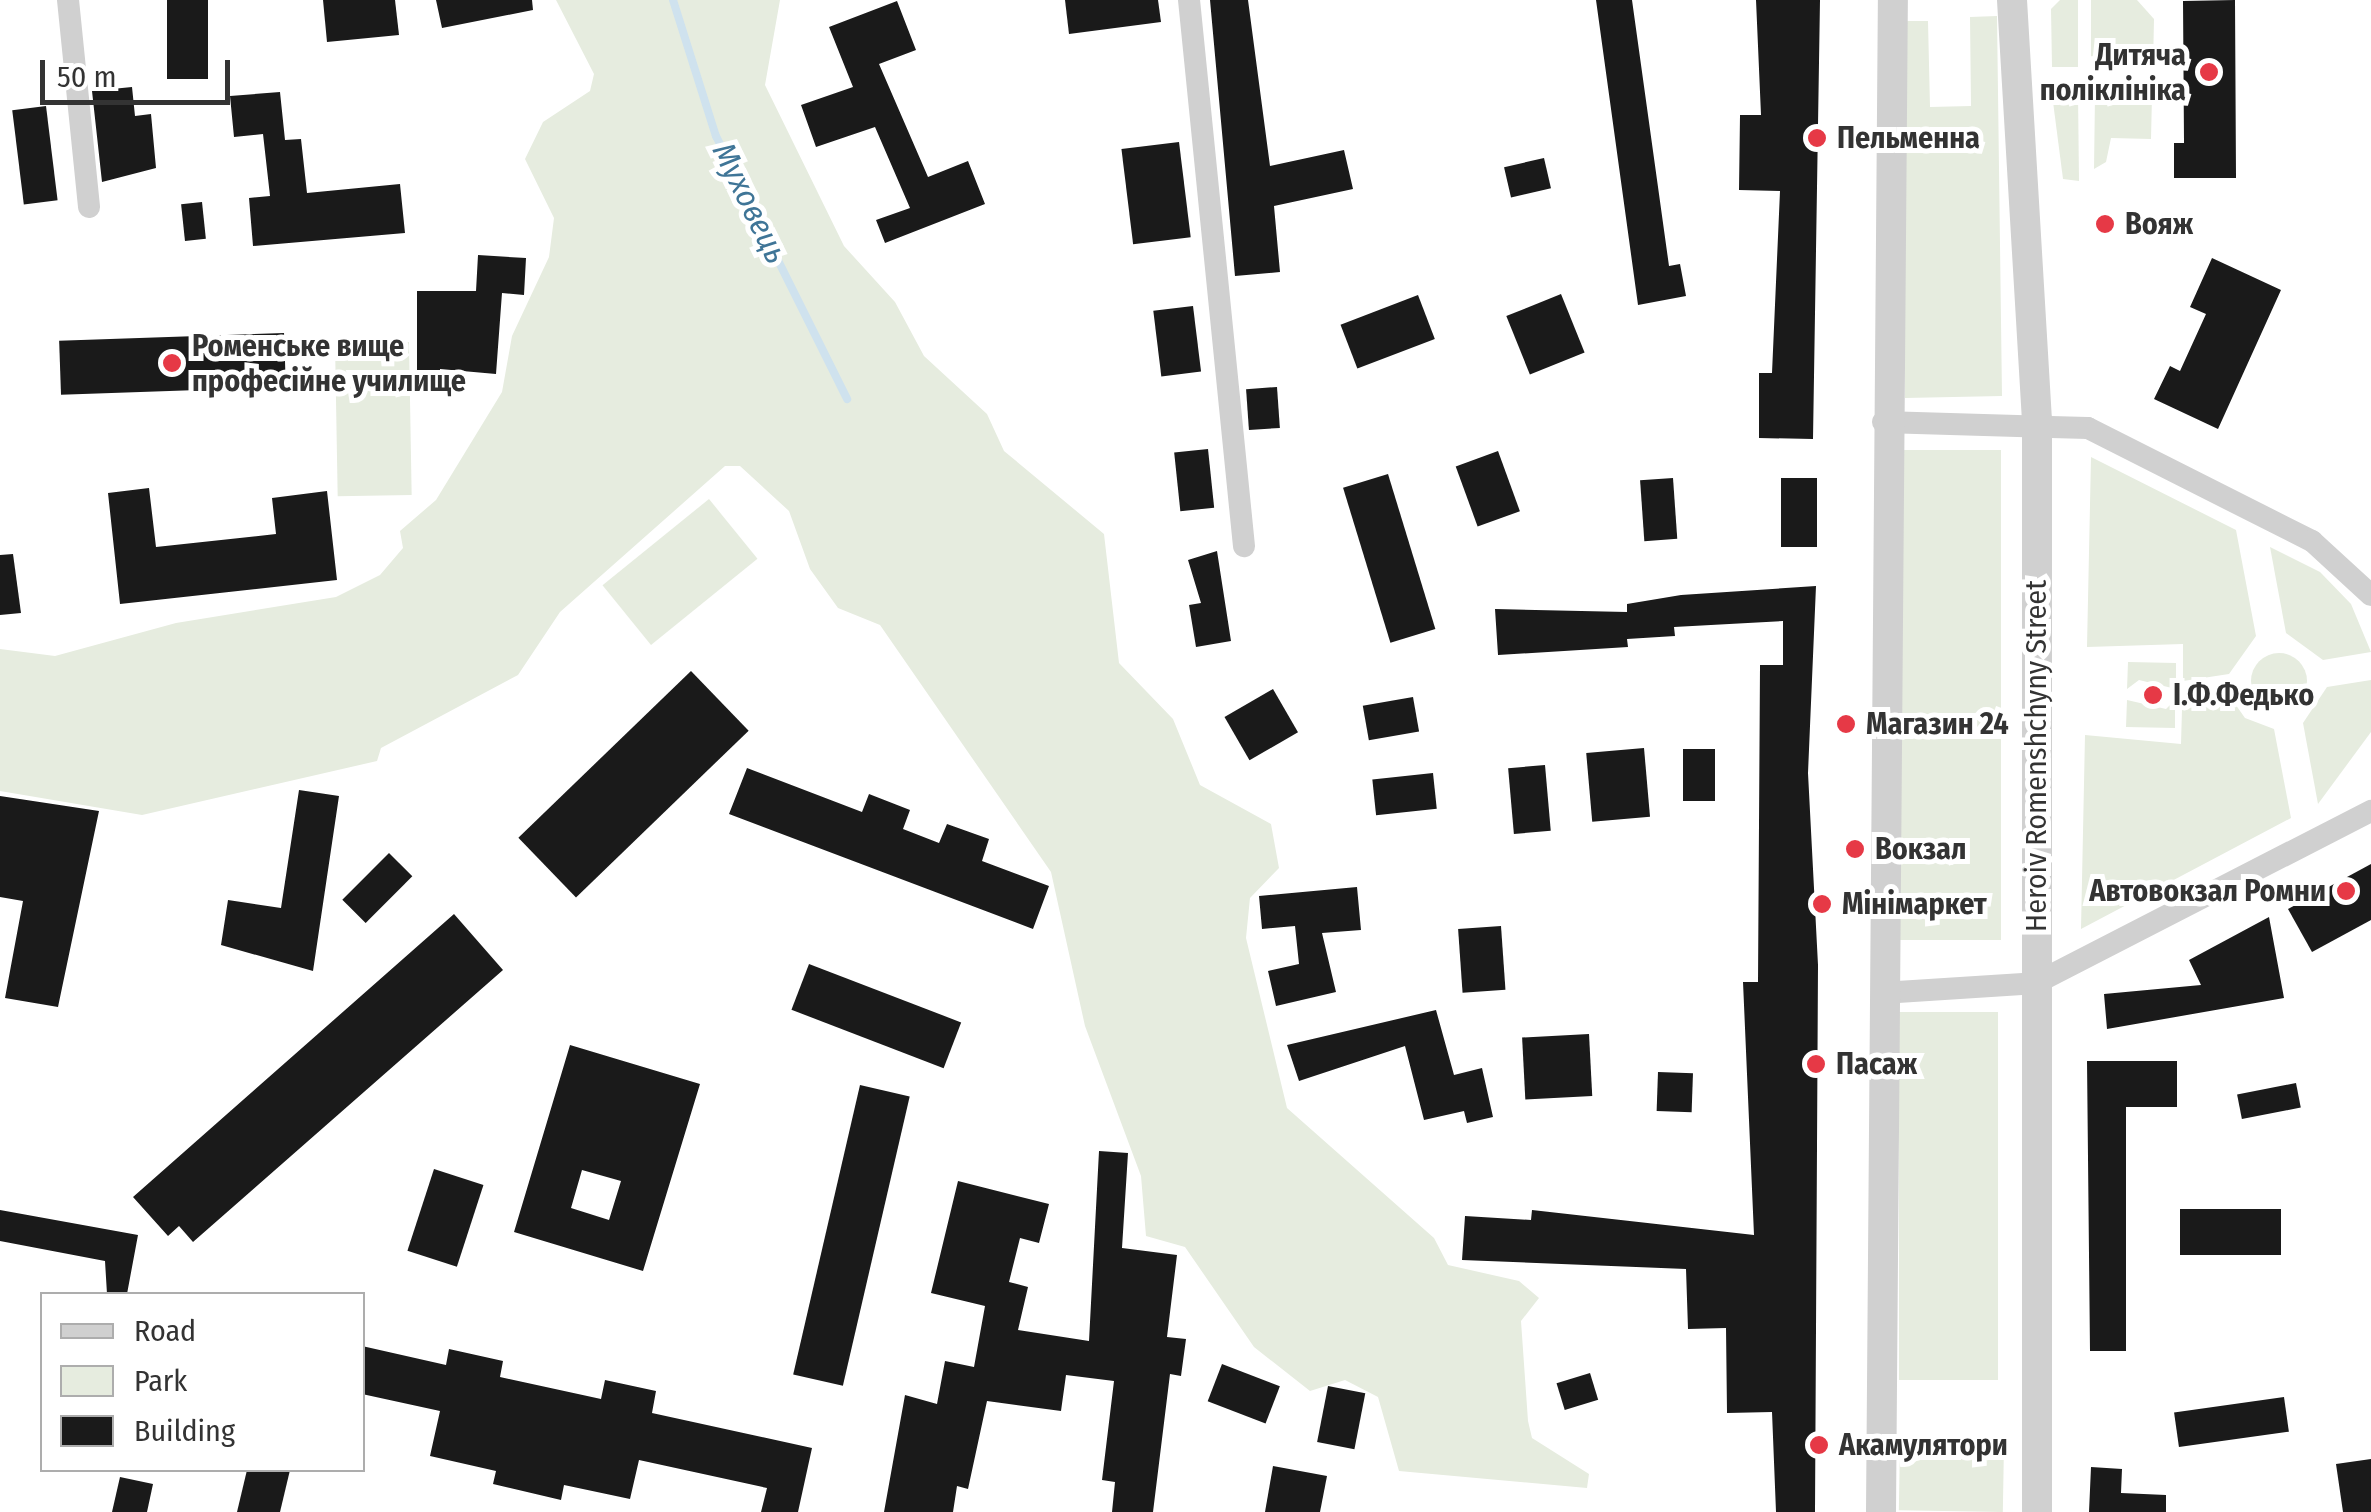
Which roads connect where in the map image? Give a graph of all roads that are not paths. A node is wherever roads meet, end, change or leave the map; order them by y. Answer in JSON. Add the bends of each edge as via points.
{"nodes":[{"id":1,"x":68,"y":0,"type":"edge"},
{"id":2,"x":1189,"y":0,"type":"edge"},
{"id":3,"x":1893,"y":0,"type":"edge"},
{"id":4,"x":2012,"y":0,"type":"edge"},
{"id":5,"x":89,"y":207,"type":"dead end"},
{"id":6,"x":2037,"y":420,"type":"junction"},
{"id":7,"x":1884,"y":422,"type":"junction"},
{"id":8,"x":1244,"y":546,"type":"dead end"},
{"id":9,"x":2371,"y":595,"type":"edge"},
{"id":10,"x":2371,"y":811,"type":"edge"},
{"id":11,"x":2036,"y":982,"type":"junction"},
{"id":12,"x":1882,"y":992,"type":"junction"},
{"id":13,"x":1881,"y":1512,"type":"edge"},
{"id":14,"x":2037,"y":1512,"type":"edge"}],
"edges":[{"from":1,"to":5,"type":"street"},
{"from":2,"to":8,"type":"street"},
{"from":3,"to":7,"type":"street"},
{"from":4,"to":6,"type":"street","name":"Heroiv Romenshchyny Street"},
{"from":6,"to":7,"type":"street"},
{"from":6,"to":9,"type":"street","via":[[2088,428],[2312,541]]},
{"from":6,"to":11,"type":"street","name":"Heroiv Romenshchyny Street"},
{"from":7,"to":12,"type":"street"},
{"from":10,"to":11,"type":"street"},
{"from":11,"to":12,"type":"street"},
{"from":11,"to":14,"type":"street","name":"Heroiv Romenshchyny Street"},
{"from":12,"to":13,"type":"street"}]}
